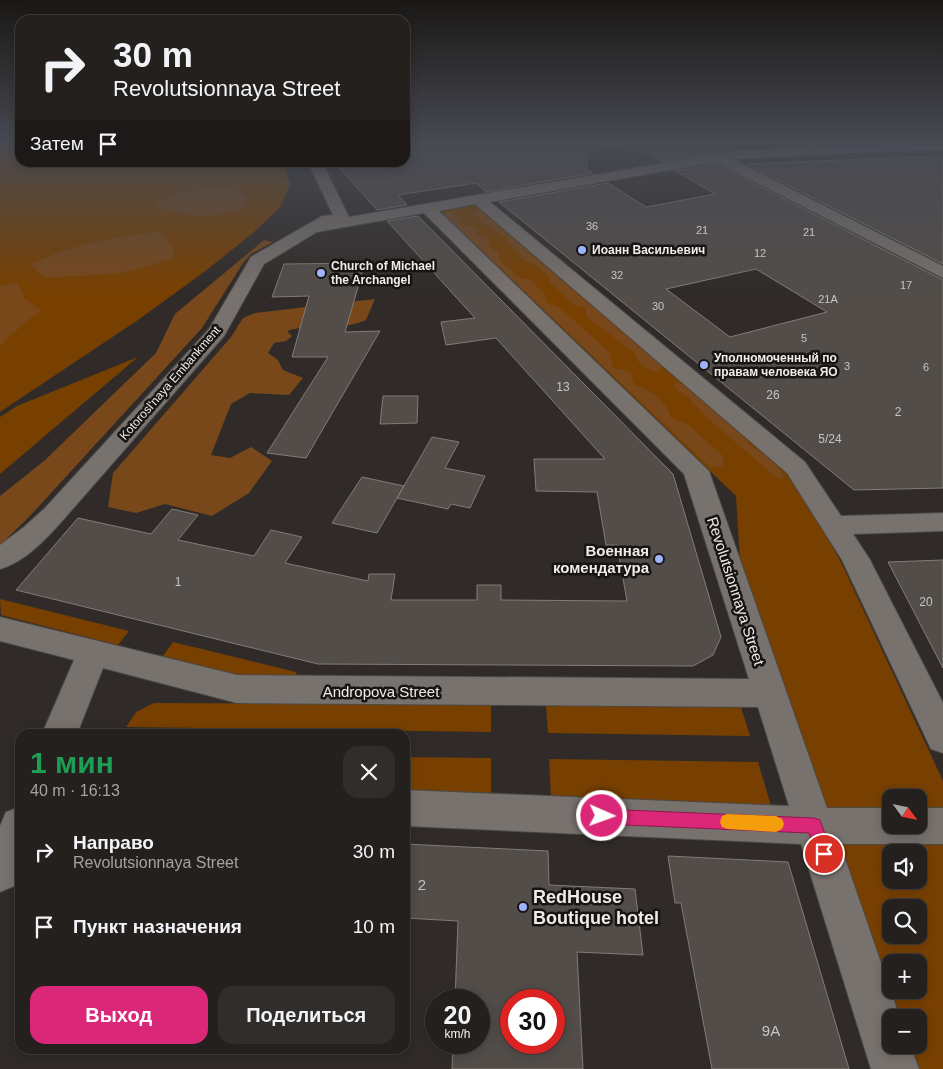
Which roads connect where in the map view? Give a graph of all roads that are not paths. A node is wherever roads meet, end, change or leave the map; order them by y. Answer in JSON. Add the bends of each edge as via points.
{"nodes":[{"id":1,"x":329,"y":192,"type":"edge"},
{"id":2,"x":516,"y":192,"type":"edge"},
{"id":3,"x":785,"y":192,"type":"edge"},
{"id":4,"x":478,"y":199,"type":"junction"},
{"id":5,"x":427,"y":208,"type":"junction"},
{"id":6,"x":341,"y":217,"type":"junction"},
{"id":7,"x":943,"y":273,"type":"edge"},
{"id":8,"x":943,"y":522,"type":"edge"},
{"id":9,"x":834,"y":525,"type":"junction"},
{"id":10,"x":0,"y":559,"type":"edge"},
{"id":11,"x":0,"y":629,"type":"edge"},
{"id":12,"x":93,"y":653,"type":"junction"},
{"id":13,"x":770,"y":693,"type":"junction"},
{"id":14,"x":61,"y":729,"type":"edge"},
{"id":15,"x":943,"y":738,"type":"edge"},
{"id":16,"x":410,"y":808,"type":"edge"},
{"id":17,"x":814,"y":826,"type":"junction"},
{"id":18,"x":943,"y":826,"type":"edge"},
{"id":19,"x":15,"y":837,"type":"edge"},
{"id":20,"x":0,"y":872,"type":"edge"},
{"id":21,"x":895,"y":1069,"type":"edge"}],
"edges":[{"from":1,"to":6,"type":"street"},
{"from":2,"to":4,"type":"street"},
{"from":3,"to":7,"type":"street"},
{"from":4,"to":5,"type":"street"},
{"from":4,"to":9,"type":"street","via":[[791,463]]},
{"from":5,"to":6,"type":"street"},
{"from":5,"to":13,"type":"street","name":"Revolutsionnaya Street","via":[[696,471]]},
{"from":6,"to":10,"type":"street","name":"Kotorosl'naya Embankment","via":[[312,228],[258,261],[217,332],[54,514],[34,534]]},
{"from":8,"to":9,"type":"street"},
{"from":9,"to":15,"type":"street","via":[[855,558]]},
{"from":11,"to":12,"type":"street","name":"Andropova Street"},
{"from":12,"to":13,"type":"street","name":"Andropova Street","via":[[248,690]]},
{"from":12,"to":14,"type":"street"},
{"from":13,"to":17,"type":"street","name":"Revolutsionnaya Street"},
{"from":16,"to":17,"type":"street"},
{"from":17,"to":18,"type":"street"},
{"from":17,"to":21,"type":"street","name":"Revolutsionnaya Street"},
{"from":19,"to":20,"type":"street"}]}
